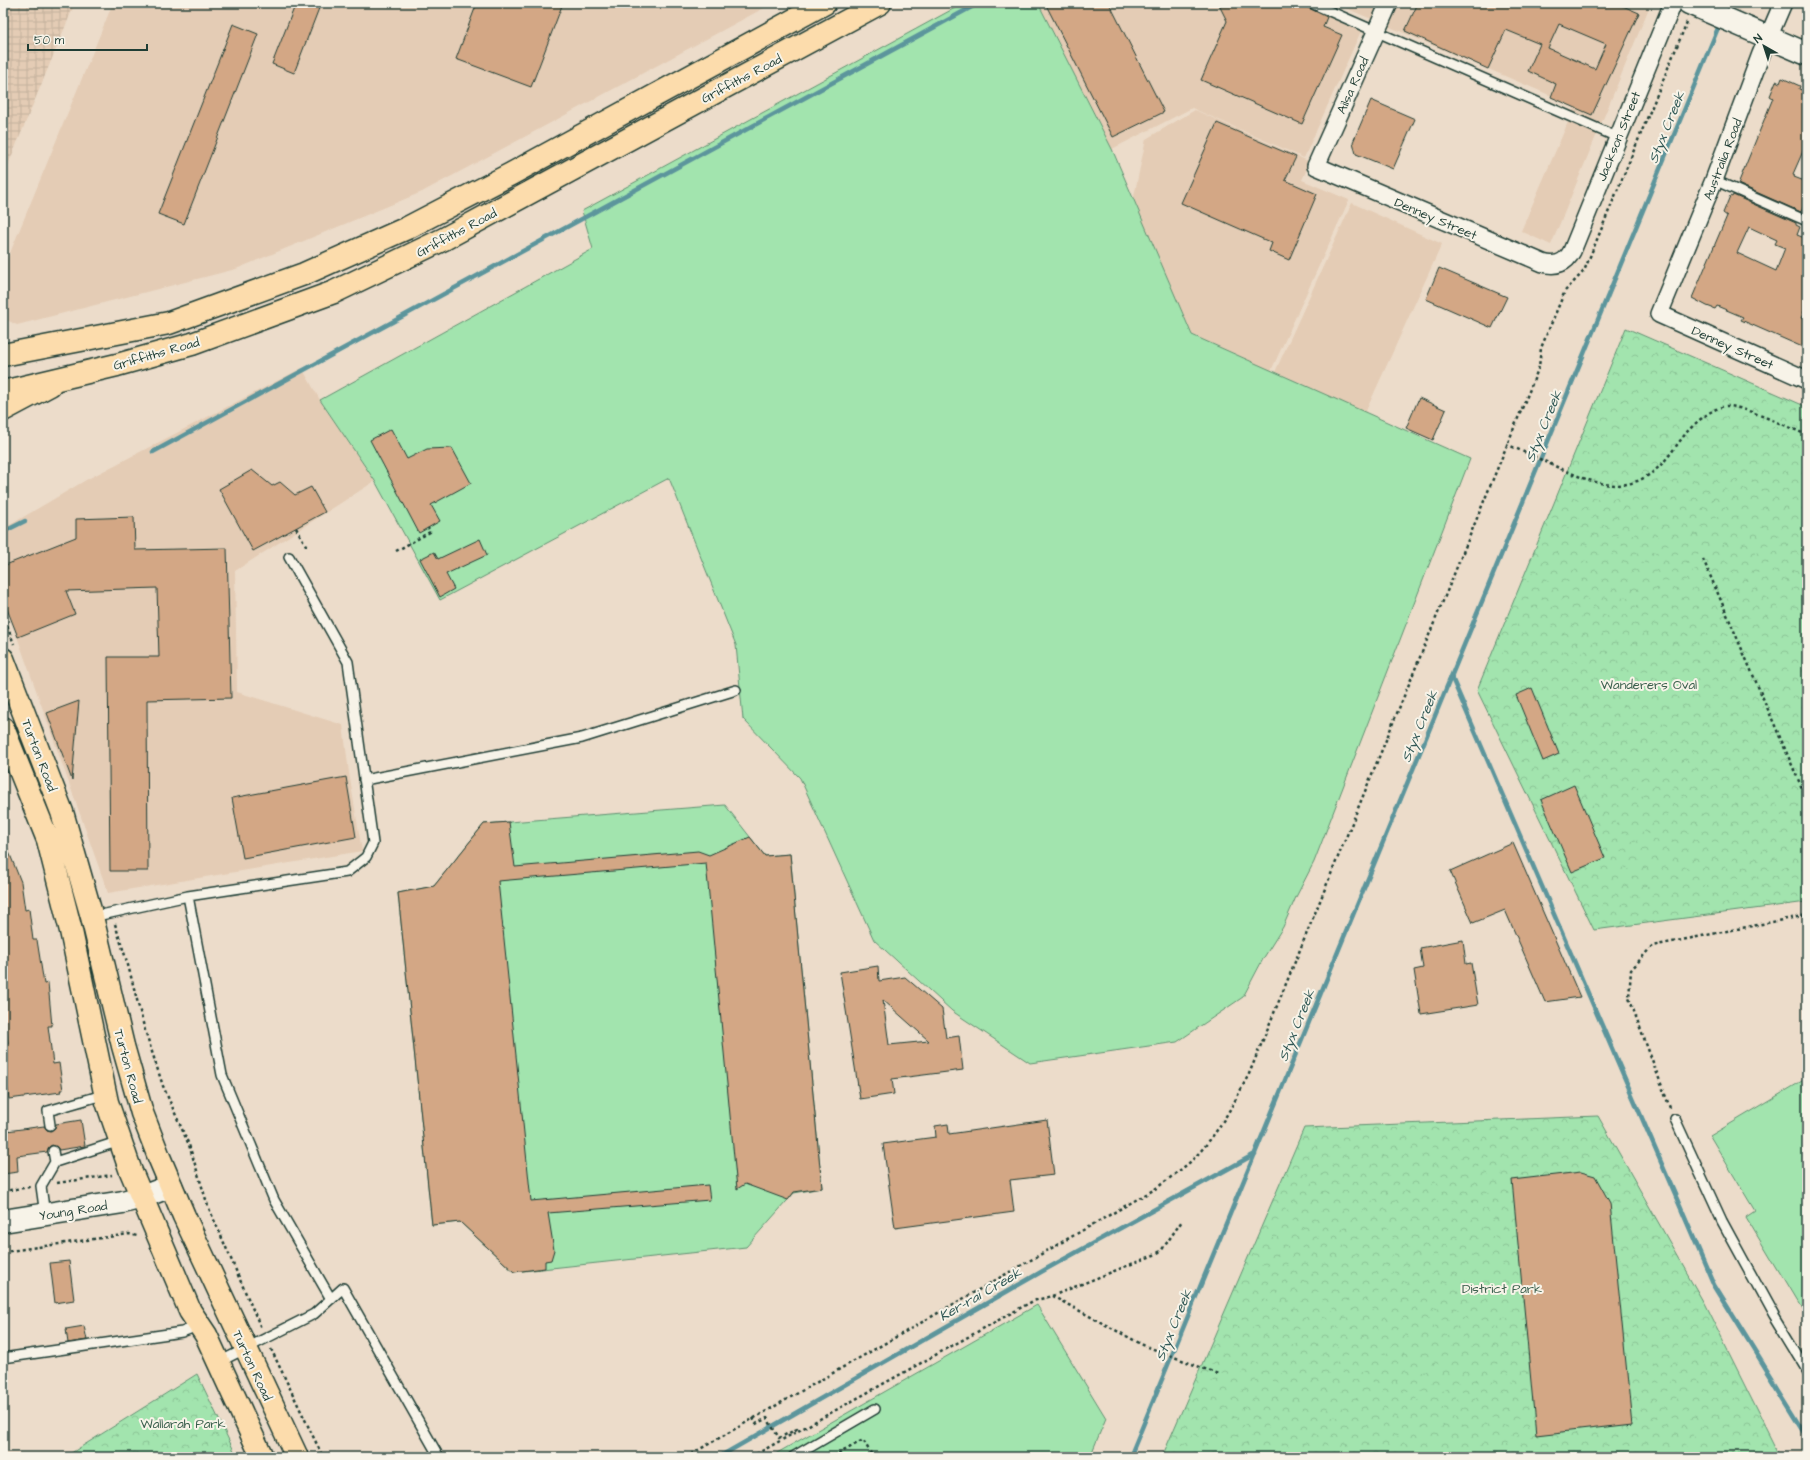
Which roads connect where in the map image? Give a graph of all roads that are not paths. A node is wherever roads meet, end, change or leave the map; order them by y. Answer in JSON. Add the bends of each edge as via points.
{"nodes":[{"id":1,"x":825,"y":3,"type":"edge"},
{"id":2,"x":880,"y":3,"type":"edge"},
{"id":3,"x":1311,"y":3,"type":"edge"},
{"id":4,"x":1389,"y":3,"type":"edge"},
{"id":5,"x":1673,"y":3,"type":"edge"},
{"id":6,"x":1783,"y":3,"type":"edge"},
{"id":7,"x":1692,"y":4,"type":"edge"},
{"id":8,"x":1376,"y":31,"type":"junction"},
{"id":9,"x":1768,"y":37,"type":"junction"},
{"id":10,"x":1807,"y":54,"type":"edge"},
{"id":11,"x":1617,"y":136,"type":"junction"},
{"id":12,"x":568,"y":143,"type":"junction"},
{"id":13,"x":580,"y":165,"type":"junction"},
{"id":14,"x":1316,"y":166,"type":"joint"},
{"id":15,"x":1714,"y":180,"type":"junction"},
{"id":16,"x":1807,"y":221,"type":"edge"},
{"id":17,"x":1557,"y":265,"type":"joint"},
{"id":18,"x":1659,"y":314,"type":"joint"},
{"id":19,"x":3,"y":355,"type":"edge"},
{"id":20,"x":75,"y":376,"type":"junction"},
{"id":21,"x":1807,"y":380,"type":"edge"},
{"id":22,"x":3,"y":392,"type":"edge"},
{"id":23,"x":3,"y":410,"type":"edge"},
{"id":24,"x":289,"y":557,"type":"dead end"},
{"id":25,"x":10,"y":656,"type":"edge"},
{"id":26,"x":736,"y":690,"type":"dead end"},
{"id":27,"x":3,"y":728,"type":"edge"},
{"id":28,"x":364,"y":780,"type":"junction"},
{"id":29,"x":188,"y":896,"type":"junction"},
{"id":30,"x":101,"y":914,"type":"junction"},
{"id":31,"x":106,"y":1094,"type":"junction"},
{"id":32,"x":1675,"y":1119,"type":"road end"},
{"id":33,"x":50,"y":1125,"type":"dead end"},
{"id":34,"x":120,"y":1140,"type":"junction"},
{"id":35,"x":53,"y":1151,"type":"dead end"},
{"id":36,"x":55,"y":1162,"type":"junction"},
{"id":37,"x":171,"y":1186,"type":"junction"},
{"id":38,"x":142,"y":1197,"type":"junction"},
{"id":39,"x":45,"y":1215,"type":"junction"},
{"id":40,"x":3,"y":1221,"type":"edge"},
{"id":41,"x":331,"y":1299,"type":"junction"},
{"id":42,"x":200,"y":1325,"type":"junction"},
{"id":43,"x":245,"y":1349,"type":"junction"},
{"id":44,"x":3,"y":1358,"type":"edge"},
{"id":45,"x":219,"y":1362,"type":"junction"},
{"id":46,"x":1807,"y":1370,"type":"edge"},
{"id":47,"x":876,"y":1410,"type":"dead end"},
{"id":48,"x":262,"y":1457,"type":"edge"},
{"id":49,"x":297,"y":1457,"type":"edge"},
{"id":50,"x":439,"y":1457,"type":"edge"},
{"id":51,"x":793,"y":1457,"type":"edge"}],
"edges":[{"from":1,"to":12,"type":"main road","name":"Griffiths Road"},
{"from":2,"to":13,"type":"main road","name":"Griffiths Road"},
{"from":3,"to":8,"type":"lane"},
{"from":4,"to":8,"type":"street","name":"Ailsa Road"},
{"from":5,"to":11,"type":"street","name":"Jackson Street"},
{"from":6,"to":9,"type":"street","name":"Australia Road"},
{"from":7,"to":9,"type":"street"},
{"from":8,"to":11,"type":"lane"},
{"from":8,"to":14,"type":"street","name":"Ailsa Road"},
{"from":9,"to":10,"type":"street"},
{"from":9,"to":15,"type":"street","name":"Australia Road"},
{"from":11,"to":17,"type":"street","name":"Jackson Street","via":[[1572,251]]},
{"from":12,"to":13,"type":"main road"},
{"from":12,"to":19,"type":"main road","name":"Griffiths Road","via":[[407,228],[304,274],[169,322]]},
{"from":13,"to":20,"type":"main road","name":"Griffiths Road","via":[[444,239],[334,292],[192,344]]},
{"from":14,"to":17,"type":"street","name":"Denney Street","via":[[1543,263]]},
{"from":15,"to":16,"type":"lane"},
{"from":15,"to":18,"type":"street","name":"Australia Road"},
{"from":18,"to":21,"type":"street","name":"Denney Street"},
{"from":20,"to":22,"type":"main road","name":"Griffiths Road"},
{"from":20,"to":23,"type":"main road","via":[[46,386]]},
{"from":24,"to":28,"type":"lane","via":[[348,662]]},
{"from":25,"to":30,"type":"main road","name":"Turton Road","via":[[62,812]]},
{"from":26,"to":28,"type":"lane","via":[[582,738]]},
{"from":27,"to":31,"type":"main road","name":"Turton Road","via":[[48,840],[72,931]]},
{"from":28,"to":29,"type":"lane","via":[[373,842],[366,858],[347,872]]},
{"from":29,"to":30,"type":"lane"},
{"from":29,"to":41,"type":"lane","via":[[222,1075],[274,1200]]},
{"from":30,"to":37,"type":"main road","name":"Turton Road","via":[[123,1046],[142,1113]]},
{"from":31,"to":33,"type":"lane","via":[[48,1111]]},
{"from":31,"to":34,"type":"main road","name":"Turton Road"},
{"from":32,"to":46,"type":"lane","via":[[1722,1221]]},
{"from":34,"to":36,"type":"lane"},
{"from":34,"to":38,"type":"main road","name":"Turton Road"},
{"from":35,"to":36,"type":"lane"},
{"from":36,"to":39,"type":"lane","via":[[41,1186]]},
{"from":37,"to":38,"type":"street","name":"Young Road"},
{"from":37,"to":43,"type":"main road","name":"Turton Road"},
{"from":38,"to":39,"type":"street","name":"Young Road"},
{"from":38,"to":42,"type":"main road","name":"Turton Road","via":[[190,1311]]},
{"from":39,"to":40,"type":"street","name":"Young Road"},
{"from":41,"to":43,"type":"lane","via":[[314,1314]]},
{"from":41,"to":50,"type":"lane","via":[[343,1288]]},
{"from":42,"to":44,"type":"lane","via":[[182,1332]]},
{"from":42,"to":45,"type":"main road","name":"Turton Road"},
{"from":43,"to":45,"type":"lane"},
{"from":43,"to":49,"type":"main road","name":"Turton Road"},
{"from":45,"to":48,"type":"main road","name":"Turton Road"},
{"from":47,"to":51,"type":"lane"}]}
